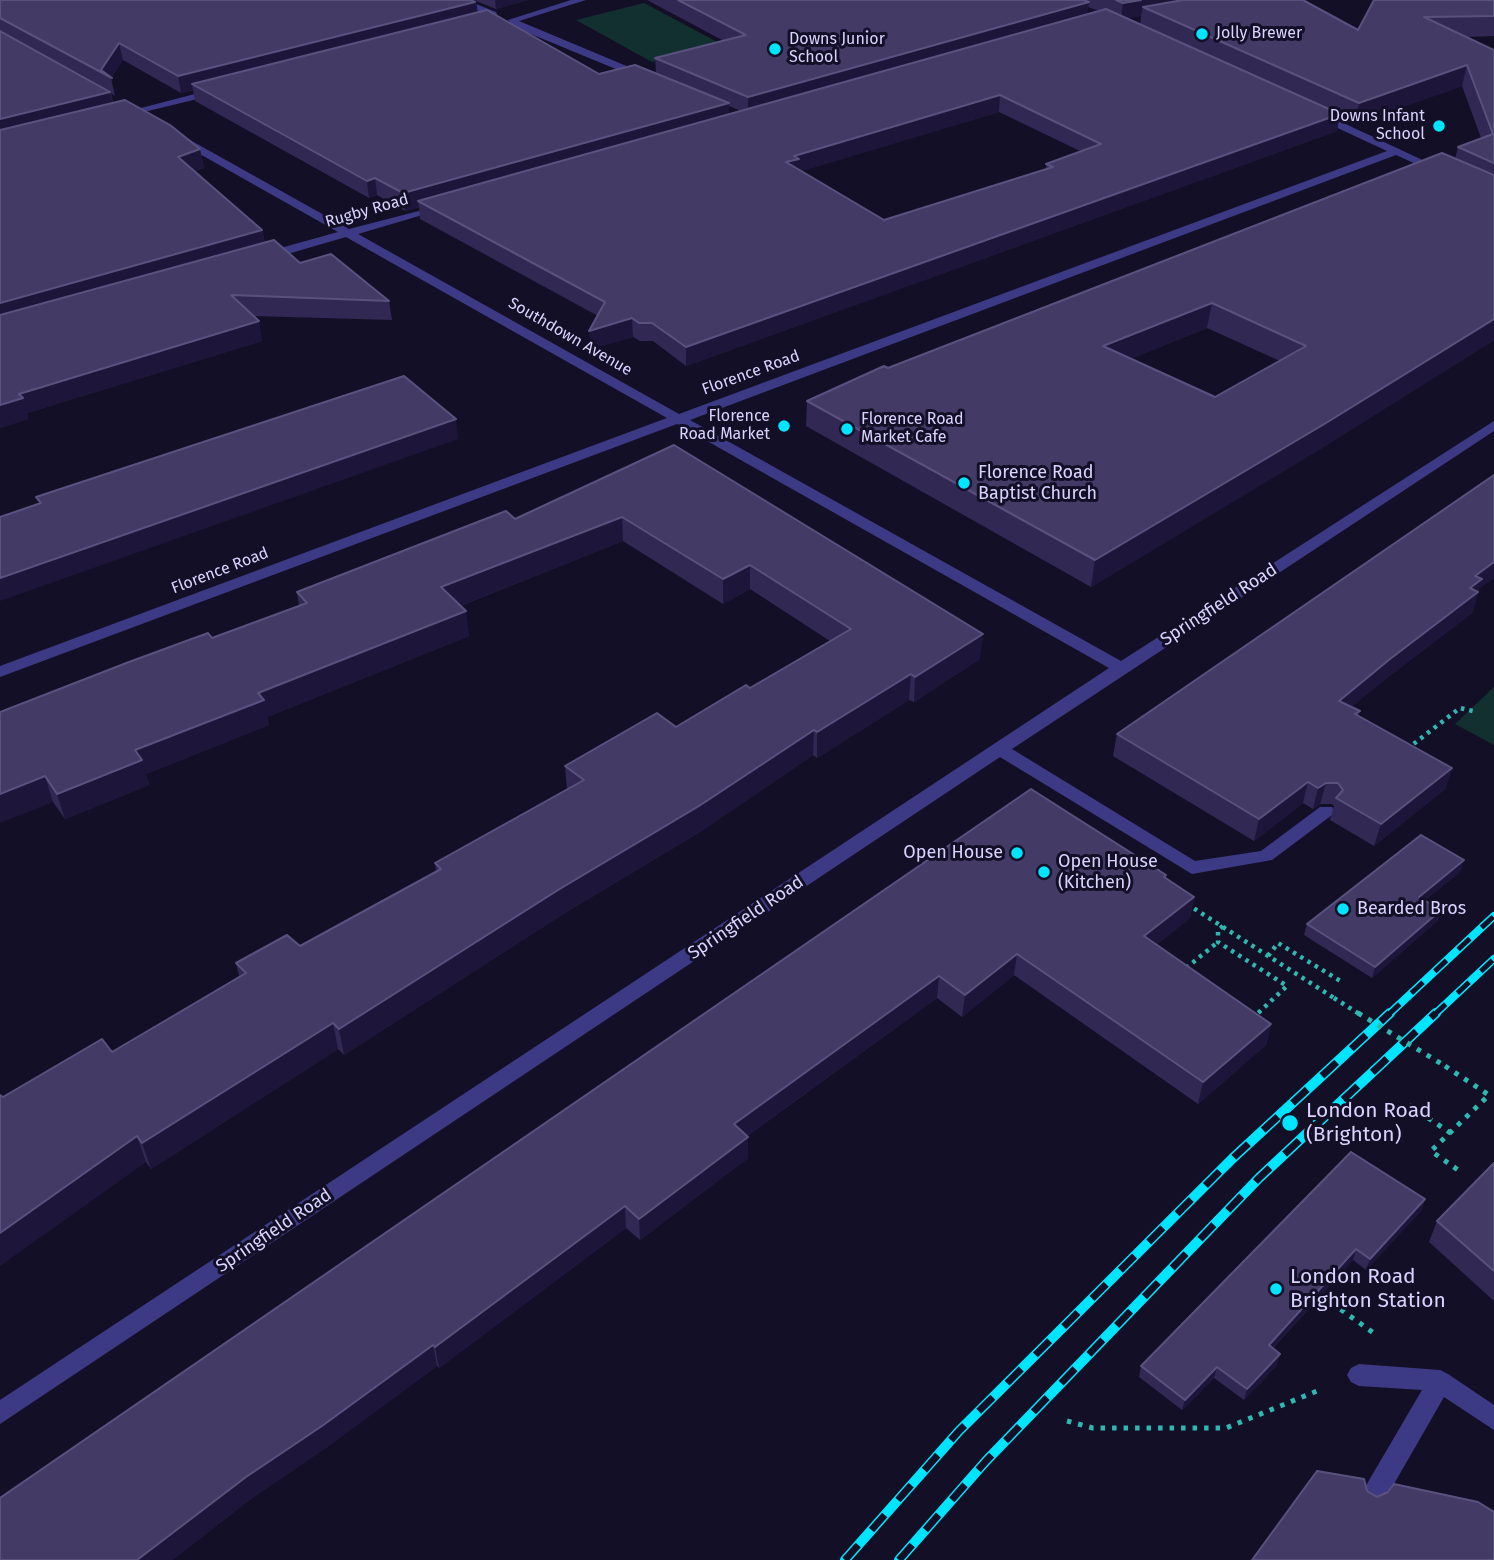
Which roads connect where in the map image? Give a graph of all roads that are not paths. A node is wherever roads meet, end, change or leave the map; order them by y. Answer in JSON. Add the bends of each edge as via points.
{"nodes":[{"id":1,"x":458,"y":0,"type":"edge"},
{"id":2,"x":581,"y":0,"type":"edge"},
{"id":3,"x":468,"y":28,"type":"edge"},
{"id":4,"x":650,"y":80,"type":"edge"},
{"id":5,"x":227,"y":88,"type":"edge"},
{"id":6,"x":1302,"y":107,"type":"edge"},
{"id":7,"x":126,"y":108,"type":"junction"},
{"id":8,"x":106,"y":118,"type":"edge"},
{"id":9,"x":1397,"y":151,"type":"junction"},
{"id":10,"x":1458,"y":179,"type":"edge"},
{"id":11,"x":452,"y":204,"type":"edge"},
{"id":12,"x":349,"y":232,"type":"junction"},
{"id":13,"x":244,"y":262,"type":"edge"},
{"id":14,"x":678,"y":418,"type":"junction"},
{"id":15,"x":1494,"y":425,"type":"edge"},
{"id":16,"x":1121,"y":668,"type":"junction"},
{"id":17,"x":0,"y":672,"type":"edge"},
{"id":18,"x":1000,"y":749,"type":"junction"},
{"id":19,"x":1325,"y":811,"type":"edge"},
{"id":20,"x":1359,"y":1375,"type":"road end"},
{"id":21,"x":1440,"y":1381,"type":"junction"},
{"id":22,"x":0,"y":1413,"type":"edge"},
{"id":23,"x":1494,"y":1419,"type":"edge"},
{"id":24,"x":1370,"y":1502,"type":"edge"}],
"edges":[{"from":1,"to":3,"type":"street","via":[[493,15],[494,20]]},
{"from":2,"to":4,"type":"street","via":[[513,20]]},
{"from":5,"to":7,"type":"street"},
{"from":6,"to":9,"type":"street"},
{"from":7,"to":8,"type":"street"},
{"from":7,"to":12,"type":"street","name":"Southdown Avenue"},
{"from":9,"to":10,"type":"street"},
{"from":9,"to":14,"type":"street","name":"Florence Road"},
{"from":11,"to":12,"type":"street","name":"Rugby Road"},
{"from":12,"to":13,"type":"street","name":"Rugby Road"},
{"from":12,"to":14,"type":"street","name":"Southdown Avenue"},
{"from":14,"to":16,"type":"street","name":"Southdown Avenue"},
{"from":14,"to":17,"type":"street","name":"Florence Road"},
{"from":15,"to":16,"type":"street","name":"Springfield Road"},
{"from":16,"to":18,"type":"street","name":"Springfield Road"},
{"from":18,"to":19,"type":"street","via":[[1192,868],[1266,856]]},
{"from":18,"to":22,"type":"street","name":"Springfield Road"},
{"from":20,"to":21,"type":"street"},
{"from":21,"to":23,"type":"street"},
{"from":21,"to":24,"type":"street"}]}
